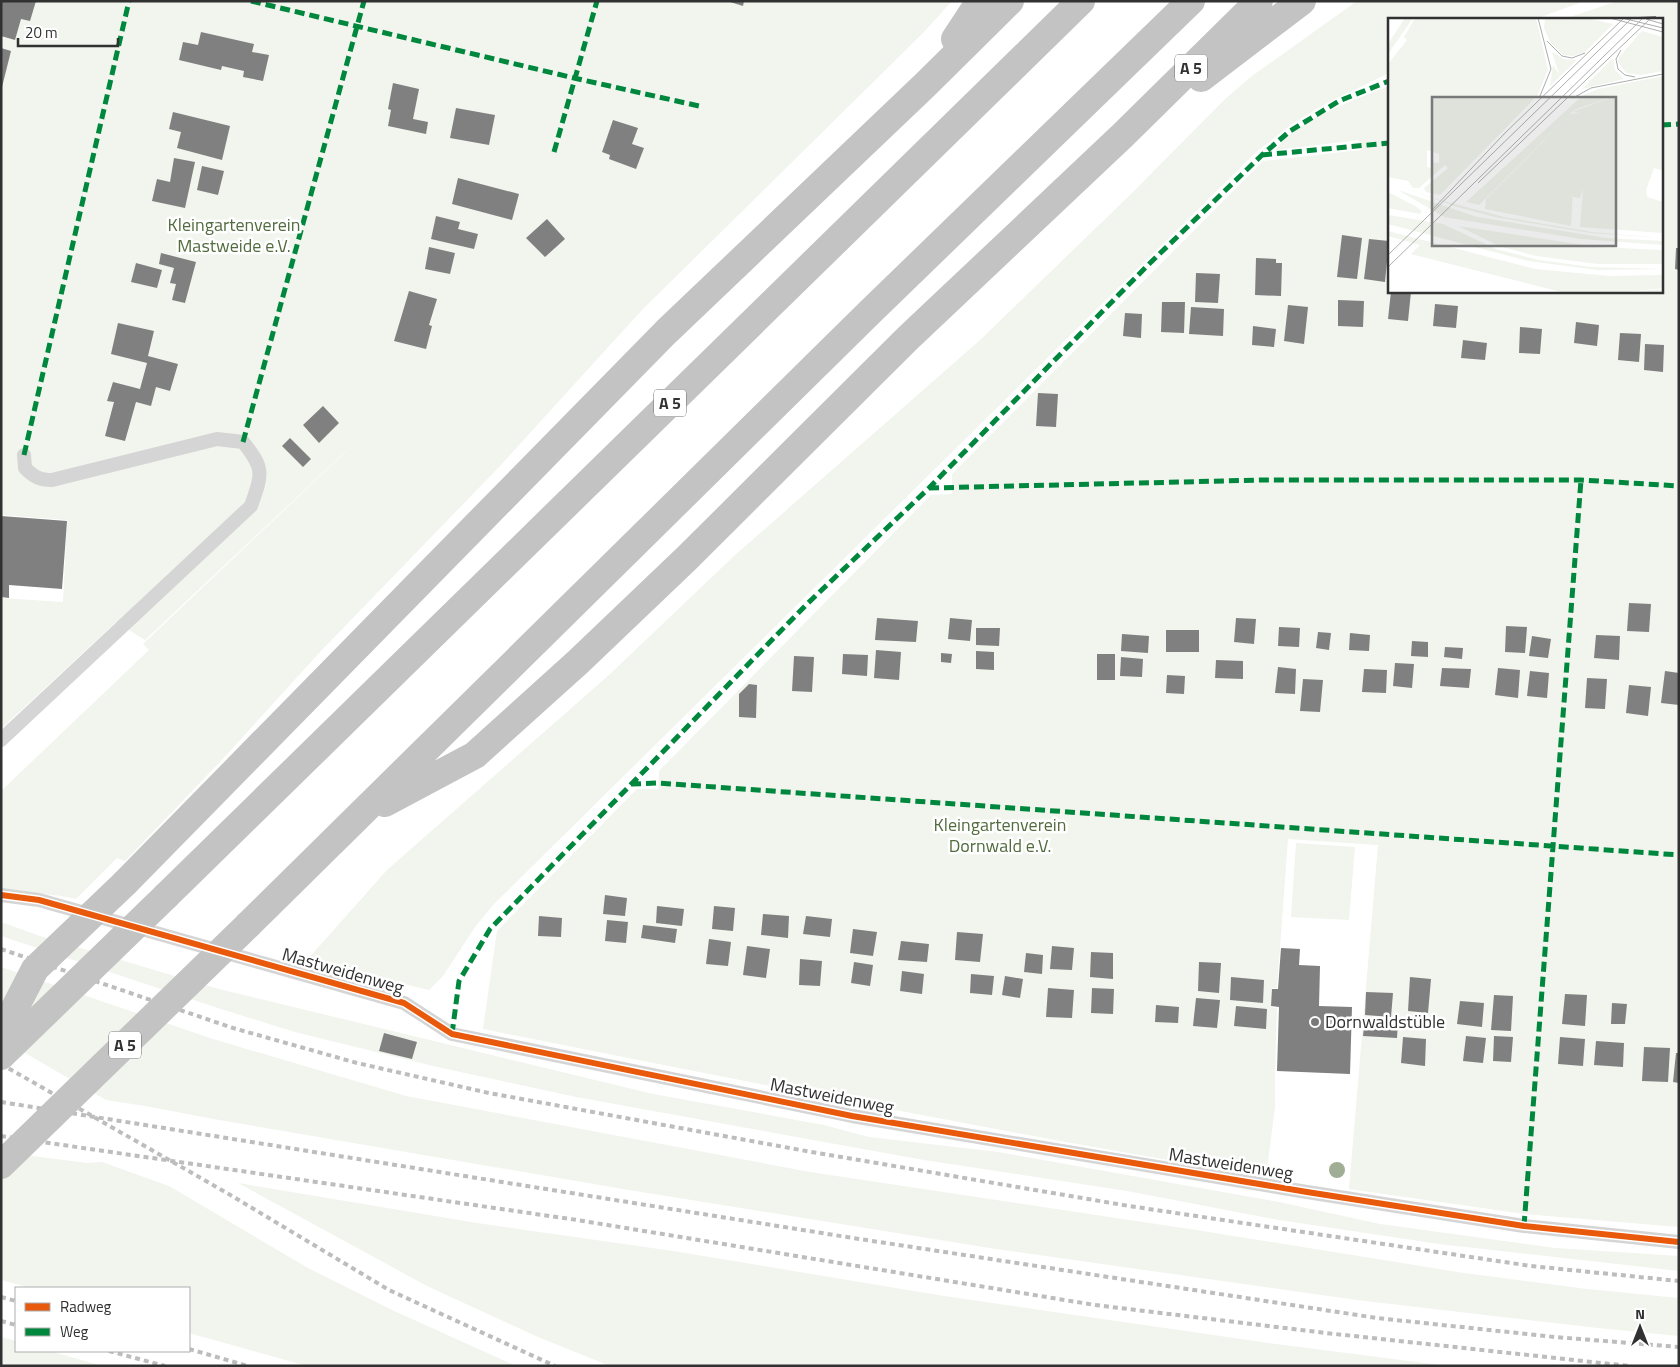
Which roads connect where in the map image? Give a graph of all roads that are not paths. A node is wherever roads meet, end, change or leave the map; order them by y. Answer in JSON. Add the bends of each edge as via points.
{"nodes":[{"id":1,"x":980,"y":1,"type":"edge"},
{"id":2,"x":1010,"y":1,"type":"edge"},
{"id":3,"x":1081,"y":1,"type":"edge"},
{"id":4,"x":1191,"y":1,"type":"edge"},
{"id":5,"x":1258,"y":1,"type":"edge"},
{"id":6,"x":1302,"y":1,"type":"edge"},
{"id":7,"x":925,"y":85,"type":"junction"},
{"id":8,"x":1123,"y":135,"type":"junction"},
{"id":9,"x":24,"y":455,"type":"dead end"},
{"id":10,"x":1,"y":740,"type":"edge"},
{"id":11,"x":359,"y":816,"type":"junction"},
{"id":12,"x":1,"y":895,"type":"edge"},
{"id":13,"x":1,"y":1035,"type":"edge"},
{"id":14,"x":1,"y":1056,"type":"edge"},
{"id":15,"x":1,"y":1165,"type":"edge"},
{"id":16,"x":1679,"y":1242,"type":"edge"}],
"edges":[{"from":1,"to":7,"type":"highway"},
{"from":2,"to":7,"type":"highway"},
{"from":3,"to":14,"type":"highway","number":"A 5","bridge":true},
{"from":4,"to":11,"type":"highway","number":"A 5"},
{"from":5,"to":8,"type":"highway","number":"A 5"},
{"from":6,"to":8,"type":"highway"},
{"from":7,"to":13,"type":"highway","bridge":true,"via":[[666,332],[126,883],[35,969]]},
{"from":8,"to":11,"type":"highway","number":"A 5","via":[[908,338],[578,662],[475,755]]},
{"from":9,"to":10,"type":"lane","via":[[25,468],[32,476],[52,480],[217,439],[243,442],[257,459],[260,479],[251,506]]},
{"from":11,"to":15,"type":"highway","number":"A 5","bridge":true},
{"from":12,"to":16,"type":"lane","name":"Mastweidenweg","via":[[40,900],[404,1003],[452,1034],[852,1116],[1524,1226]]}]}
